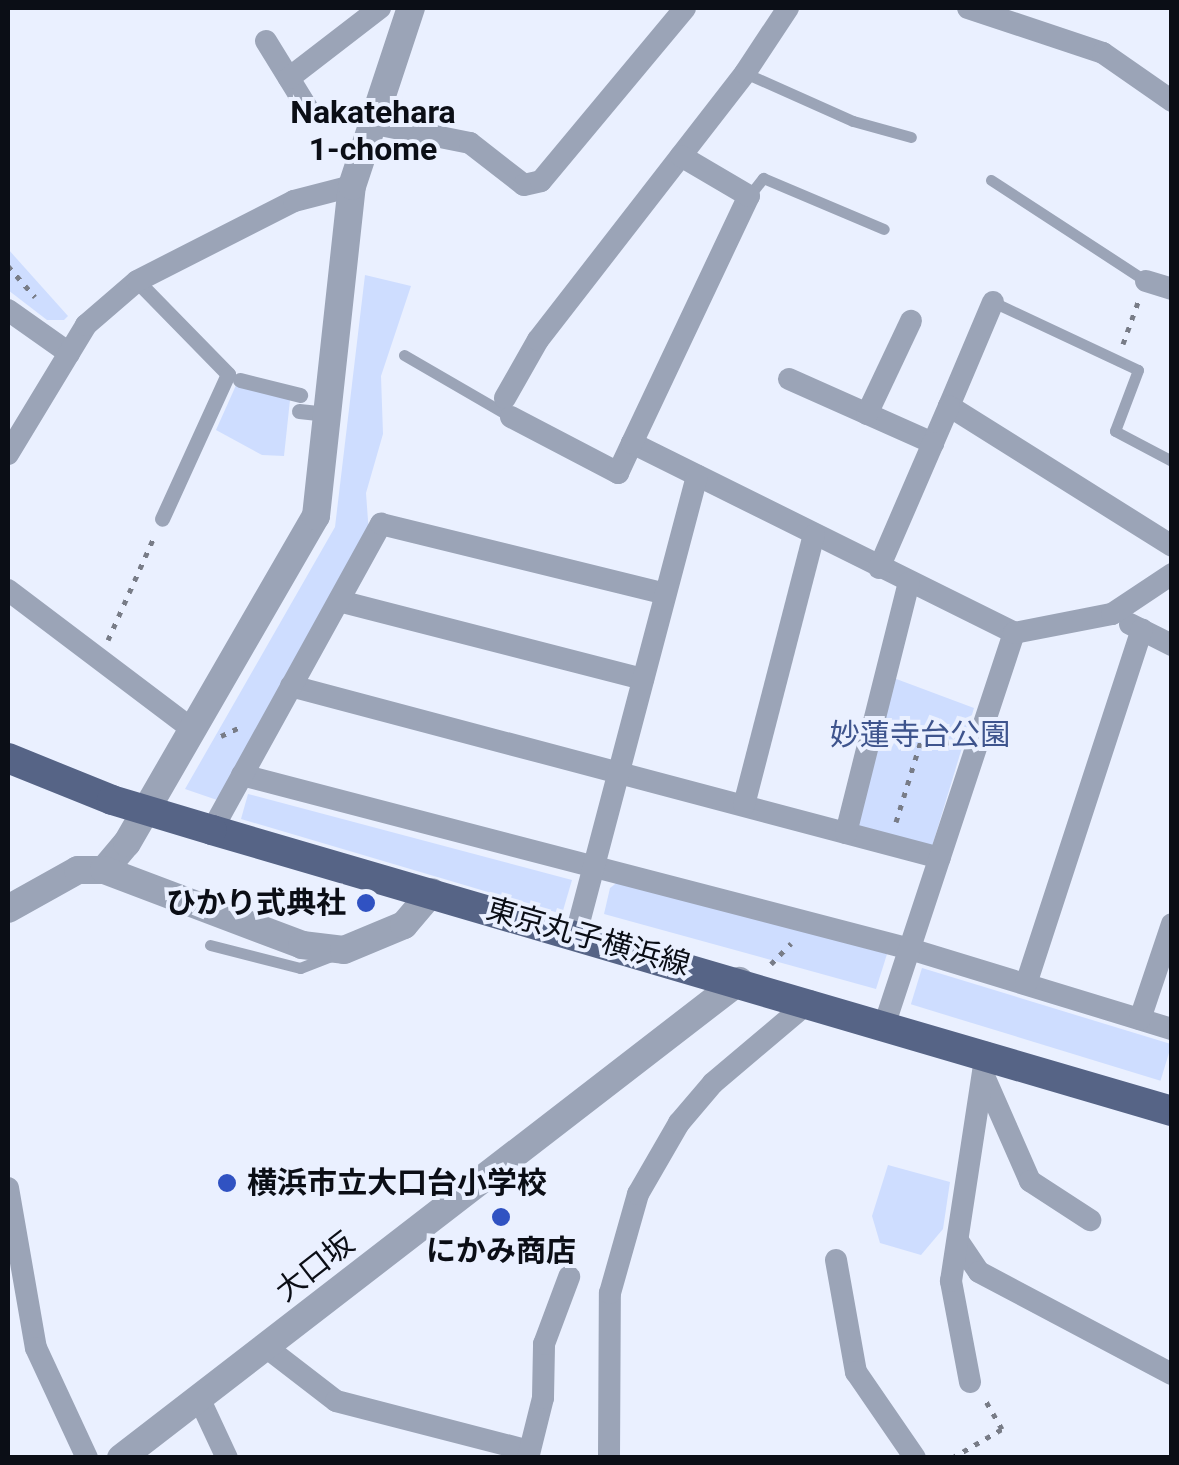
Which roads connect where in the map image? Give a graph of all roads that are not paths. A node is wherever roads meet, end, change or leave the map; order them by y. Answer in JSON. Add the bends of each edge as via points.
{"nodes":[{"id":1,"x":380,"y":8,"type":"edge"},
{"id":2,"x":411,"y":8,"type":"edge"},
{"id":3,"x":686,"y":8,"type":"edge"},
{"id":4,"x":788,"y":8,"type":"edge"},
{"id":5,"x":968,"y":8,"type":"edge"},
{"id":6,"x":266,"y":41,"type":"dead end"},
{"id":7,"x":745,"y":73,"type":"junction"},
{"id":8,"x":289,"y":78,"type":"junction"},
{"id":9,"x":1172,"y":100,"type":"edge"},
{"id":10,"x":309,"y":110,"type":"dead end"},
{"id":11,"x":370,"y":123,"type":"junction"},
{"id":12,"x":911,"y":137,"type":"dead end"},
{"id":13,"x":681,"y":156,"type":"junction"},
{"id":14,"x":991,"y":180,"type":"dead end"},
{"id":15,"x":352,"y":186,"type":"junction"},
{"id":16,"x":749,"y":196,"type":"junction"},
{"id":17,"x":884,"y":229,"type":"dead end"},
{"id":18,"x":1146,"y":281,"type":"joint"},
{"id":19,"x":138,"y":282,"type":"junction"},
{"id":20,"x":1172,"y":288,"type":"edge"},
{"id":21,"x":993,"y":302,"type":"joint"},
{"id":22,"x":8,"y":310,"type":"edge"},
{"id":23,"x":910,"y":321,"type":"dead end"},
{"id":24,"x":69,"y":353,"type":"junction"},
{"id":25,"x":404,"y":355,"type":"dead end"},
{"id":26,"x":789,"y":379,"type":"dead end"},
{"id":27,"x":240,"y":380,"type":"dead end"},
{"id":28,"x":949,"y":406,"type":"junction"},
{"id":29,"x":508,"y":408,"type":"junction"},
{"id":30,"x":327,"y":414,"type":"junction"},
{"id":31,"x":866,"y":414,"type":"junction"},
{"id":32,"x":632,"y":443,"type":"junction"},
{"id":33,"x":933,"y":443,"type":"junction"},
{"id":34,"x":8,"y":454,"type":"edge"},
{"id":35,"x":1172,"y":462,"type":"edge"},
{"id":36,"x":697,"y":476,"type":"junction"},
{"id":37,"x":162,"y":519,"type":"road end"},
{"id":38,"x":814,"y":535,"type":"junction"},
{"id":39,"x":1172,"y":546,"type":"edge"},
{"id":40,"x":879,"y":568,"type":"junction"},
{"id":41,"x":1172,"y":574,"type":"edge"},
{"id":42,"x":909,"y":583,"type":"junction"},
{"id":43,"x":8,"y":590,"type":"edge"},
{"id":44,"x":665,"y":594,"type":"junction"},
{"id":45,"x":338,"y":601,"type":"junction"},
{"id":46,"x":1112,"y":614,"type":"junction"},
{"id":47,"x":1142,"y":630,"type":"junction"},
{"id":48,"x":1014,"y":633,"type":"junction"},
{"id":49,"x":1172,"y":645,"type":"edge"},
{"id":50,"x":643,"y":679,"type":"junction"},
{"id":51,"x":286,"y":696,"type":"junction"},
{"id":52,"x":203,"y":734,"type":"junction"},
{"id":53,"x":8,"y":758,"type":"edge"},
{"id":54,"x":620,"y":772,"type":"junction"},
{"id":55,"x":242,"y":776,"type":"junction"},
{"id":56,"x":744,"y":805,"type":"junction"},
{"id":57,"x":212,"y":830,"type":"junction"},
{"id":58,"x":846,"y":833,"type":"junction"},
{"id":59,"x":940,"y":858,"type":"junction"},
{"id":60,"x":594,"y":867,"type":"junction"},
{"id":61,"x":104,"y":870,"type":"junction"},
{"id":62,"x":432,"y":892,"type":"junction"},
{"id":63,"x":8,"y":909,"type":"edge"},
{"id":64,"x":1172,"y":924,"type":"edge"},
{"id":65,"x":576,"y":934,"type":"junction"},
{"id":66,"x":210,"y":945,"type":"dead end"},
{"id":67,"x":910,"y":948,"type":"junction"},
{"id":68,"x":344,"y":950,"type":"junction"},
{"id":69,"x":739,"y":981,"type":"junction"},
{"id":70,"x":1026,"y":984,"type":"junction"},
{"id":71,"x":810,"y":1002,"type":"junction"},
{"id":72,"x":1140,"y":1020,"type":"junction"},
{"id":73,"x":885,"y":1023,"type":"junction"},
{"id":74,"x":1172,"y":1029,"type":"edge"},
{"id":75,"x":984,"y":1064,"type":"junction"},
{"id":76,"x":1172,"y":1111,"type":"edge"},
{"id":77,"x":8,"y":1188,"type":"edge"},
{"id":78,"x":1090,"y":1220,"type":"dead end"},
{"id":79,"x":958,"y":1241,"type":"junction"},
{"id":80,"x":836,"y":1260,"type":"dead end"},
{"id":81,"x":569,"y":1278,"type":"dead end"},
{"id":82,"x":266,"y":1346,"type":"junction"},
{"id":83,"x":1172,"y":1374,"type":"edge"},
{"id":84,"x":970,"y":1382,"type":"road end"},
{"id":85,"x":199,"y":1398,"type":"junction"},
{"id":86,"x":529,"y":1454,"type":"edge"},
{"id":87,"x":87,"y":1458,"type":"edge"},
{"id":88,"x":121,"y":1458,"type":"edge"},
{"id":89,"x":228,"y":1458,"type":"edge"},
{"id":90,"x":609,"y":1458,"type":"edge"},
{"id":91,"x":915,"y":1458,"type":"edge"}],
"edges":[{"from":1,"to":8,"type":"street"},
{"from":2,"to":11,"type":"street"},
{"from":3,"to":11,"type":"street","via":[[540,181],[524,185],[470,143]]},
{"from":4,"to":7,"type":"street"},
{"from":5,"to":9,"type":"street","via":[[1103,53]]},
{"from":6,"to":8,"type":"street"},
{"from":7,"to":12,"type":"lane","via":[[853,121]]},
{"from":7,"to":13,"type":"street"},
{"from":8,"to":10,"type":"street"},
{"from":11,"to":15,"type":"street"},
{"from":13,"to":16,"type":"street"},
{"from":13,"to":29,"type":"street","via":[[549,325]]},
{"from":14,"to":18,"type":"lane"},
{"from":15,"to":19,"type":"street","via":[[294,201]]},
{"from":15,"to":30,"type":"street"},
{"from":16,"to":17,"type":"lane","via":[[763,178]]},
{"from":16,"to":32,"type":"street"},
{"from":18,"to":20,"type":"street"},
{"from":19,"to":24,"type":"street","via":[[86,325]]},
{"from":19,"to":37,"type":"street","via":[[228,374]]},
{"from":21,"to":28,"type":"street"},
{"from":21,"to":35,"type":"lane","via":[[1138,370],[1114,431]]},
{"from":22,"to":24,"type":"street"},
{"from":23,"to":31,"type":"street"},
{"from":24,"to":34,"type":"street"},
{"from":25,"to":29,"type":"lane"},
{"from":26,"to":31,"type":"street"},
{"from":27,"to":30,"type":"street"},
{"from":28,"to":33,"type":"street"},
{"from":28,"to":39,"type":"street"},
{"from":29,"to":32,"type":"street","via":[[618,473]]},
{"from":30,"to":52,"type":"street","via":[[316,516]]},
{"from":31,"to":33,"type":"street"},
{"from":32,"to":36,"type":"street"},
{"from":33,"to":40,"type":"street"},
{"from":36,"to":38,"type":"street"},
{"from":36,"to":44,"type":"street"},
{"from":38,"to":40,"type":"street"},
{"from":38,"to":56,"type":"street"},
{"from":40,"to":42,"type":"street"},
{"from":41,"to":46,"type":"street"},
{"from":42,"to":48,"type":"street"},
{"from":42,"to":58,"type":"street"},
{"from":43,"to":52,"type":"street"},
{"from":44,"to":45,"type":"street","via":[[381,524]]},
{"from":44,"to":50,"type":"street"},
{"from":45,"to":50,"type":"street"},
{"from":45,"to":51,"type":"street"},
{"from":46,"to":47,"type":"street"},
{"from":46,"to":48,"type":"street"},
{"from":47,"to":49,"type":"street"},
{"from":47,"to":70,"type":"street"},
{"from":48,"to":59,"type":"street"},
{"from":50,"to":54,"type":"street"},
{"from":51,"to":54,"type":"street"},
{"from":51,"to":55,"type":"street"},
{"from":52,"to":61,"type":"street"},
{"from":53,"to":57,"type":"main road","name":"東京丸子横浜線","bridge":true},
{"from":54,"to":56,"type":"street"},
{"from":54,"to":60,"type":"street"},
{"from":55,"to":57,"type":"street"},
{"from":55,"to":60,"type":"street"},
{"from":56,"to":58,"type":"street"},
{"from":57,"to":62,"type":"main road","name":"東京丸子横浜線"},
{"from":58,"to":59,"type":"street"},
{"from":59,"to":67,"type":"street"},
{"from":60,"to":65,"type":"street"},
{"from":60,"to":67,"type":"street"},
{"from":61,"to":63,"type":"street","via":[[78,870]]},
{"from":61,"to":68,"type":"street","via":[[302,944]]},
{"from":62,"to":65,"type":"main road","name":"東京丸子横浜線"},
{"from":62,"to":68,"type":"street","via":[[404,925]]},
{"from":64,"to":72,"type":"street"},
{"from":65,"to":69,"type":"main road","name":"東京丸子横浜線"},
{"from":66,"to":68,"type":"lane","via":[[300,968]]},
{"from":67,"to":70,"type":"street"},
{"from":67,"to":73,"type":"street"},
{"from":69,"to":71,"type":"main road","name":"東京丸子横浜線"},
{"from":69,"to":82,"type":"street","name":"大口坂"},
{"from":70,"to":72,"type":"street"},
{"from":71,"to":73,"type":"main road","name":"東京丸子横浜線"},
{"from":71,"to":90,"type":"street","via":[[713,1083],[638,1194],[610,1293]]},
{"from":72,"to":74,"type":"street"},
{"from":73,"to":75,"type":"main road","name":"東京丸子横浜線"},
{"from":75,"to":76,"type":"main road","name":"東京丸子横浜線"},
{"from":75,"to":78,"type":"street","via":[[1030,1181]]},
{"from":75,"to":79,"type":"street"},
{"from":77,"to":87,"type":"street","via":[[36,1348]]},
{"from":79,"to":83,"type":"street","via":[[979,1272]]},
{"from":79,"to":84,"type":"street","via":[[951,1281]]},
{"from":80,"to":91,"type":"street","via":[[856,1372]]},
{"from":81,"to":86,"type":"street","via":[[544,1344],[544,1398]]},
{"from":82,"to":85,"type":"street","name":"大口坂"},
{"from":82,"to":86,"type":"street","via":[[336,1401]]},
{"from":85,"to":88,"type":"street","name":"大口坂"},
{"from":85,"to":89,"type":"street"}]}
